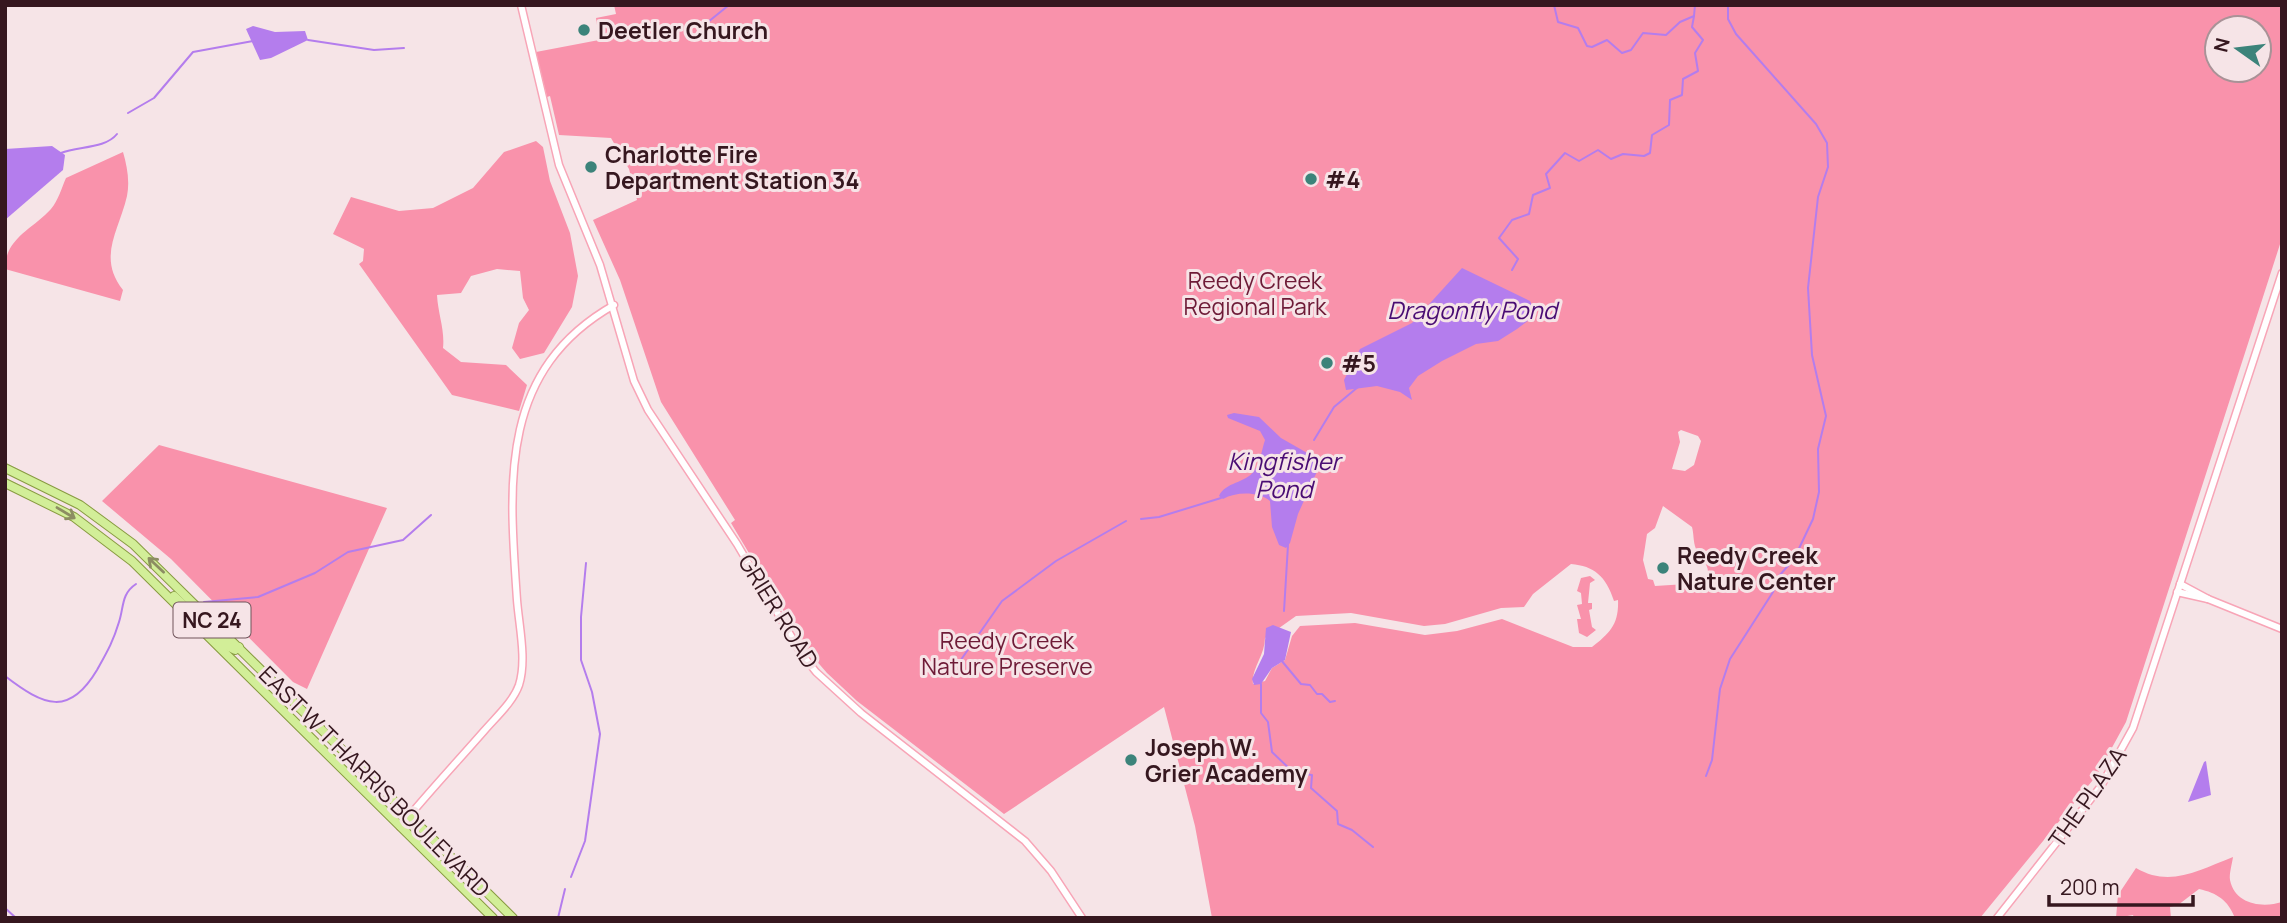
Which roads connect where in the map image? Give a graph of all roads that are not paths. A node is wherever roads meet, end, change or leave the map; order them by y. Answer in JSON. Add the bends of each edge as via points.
{"nodes":[{"id":1,"x":521,"y":5,"type":"edge"},
{"id":2,"x":2282,"y":273,"type":"edge"},
{"id":3,"x":614,"y":304,"type":"junction"},
{"id":4,"x":596,"y":315,"type":"junction"},
{"id":5,"x":619,"y":324,"type":"junction"},
{"id":6,"x":5,"y":468,"type":"edge"},
{"id":7,"x":5,"y":474,"type":"edge"},
{"id":8,"x":5,"y":483,"type":"edge"},
{"id":9,"x":66,"y":496,"type":"junction"},
{"id":10,"x":149,"y":578,"type":"junction"},
{"id":11,"x":2180,"y":584,"type":"junction"},
{"id":12,"x":2178,"y":592,"type":"junction"},
{"id":13,"x":2207,"y":599,"type":"junction"},
{"id":14,"x":2282,"y":629,"type":"edge"},
{"id":15,"x":239,"y":647,"type":"junction"},
{"id":16,"x":409,"y":816,"type":"junction"},
{"id":17,"x":400,"y":827,"type":"junction"},
{"id":18,"x":493,"y":918,"type":"edge"},
{"id":19,"x":513,"y":918,"type":"edge"},
{"id":20,"x":1082,"y":918,"type":"edge"},
{"id":21,"x":1997,"y":918,"type":"edge"}],
"edges":[{"from":1,"to":3,"type":"street","name":"GRIER ROAD","via":[[559,165]]},
{"from":2,"to":11,"type":"street","name":"THE PLAZA"},
{"from":3,"to":4,"type":"street"},
{"from":3,"to":5,"type":"street","name":"GRIER ROAD"},
{"from":4,"to":5,"type":"street","via":[[608,314]]},
{"from":4,"to":16,"type":"street","via":[[563,342],[544,366],[531,394],[517,449],[511,500],[519,684]]},
{"from":5,"to":20,"type":"street","name":"GRIER ROAD","via":[[642,399],[743,553],[806,660],[861,713],[1025,841]]},
{"from":6,"to":9,"type":"main road","name":"EAST W T HARRIS BOULEVARD","number":"NC 24"},
{"from":7,"to":9,"type":"main road"},
{"from":8,"to":10,"type":"main road","name":"EAST W T HARRIS BOULEVARD","number":"NC 24","one_way":true,"via":[[74,517]]},
{"from":15,"to":9,"type":"main road","name":"EAST W T HARRIS BOULEVARD","number":"NC 24","one_way":true,"via":[[133,544]]},
{"from":10,"to":15,"type":"main road","via":[[162,584],[230,648]]},
{"from":10,"to":17,"type":"main road","name":"EAST W T HARRIS BOULEVARD","number":"NC 24"},
{"from":11,"to":12,"type":"street","name":"THE PLAZA"},
{"from":11,"to":13,"type":"street"},
{"from":12,"to":13,"type":"street"},
{"from":12,"to":21,"type":"street","name":"THE PLAZA","via":[[2137,718],[2118,759]]},
{"from":13,"to":14,"type":"street"},
{"from":15,"to":16,"type":"main road","name":"EAST W T HARRIS BOULEVARD","number":"NC 24"},
{"from":16,"to":17,"type":"street"},
{"from":16,"to":19,"type":"main road","name":"EAST W T HARRIS BOULEVARD","number":"NC 24"},
{"from":17,"to":18,"type":"main road","name":"EAST W T HARRIS BOULEVARD","number":"NC 24"}]}
